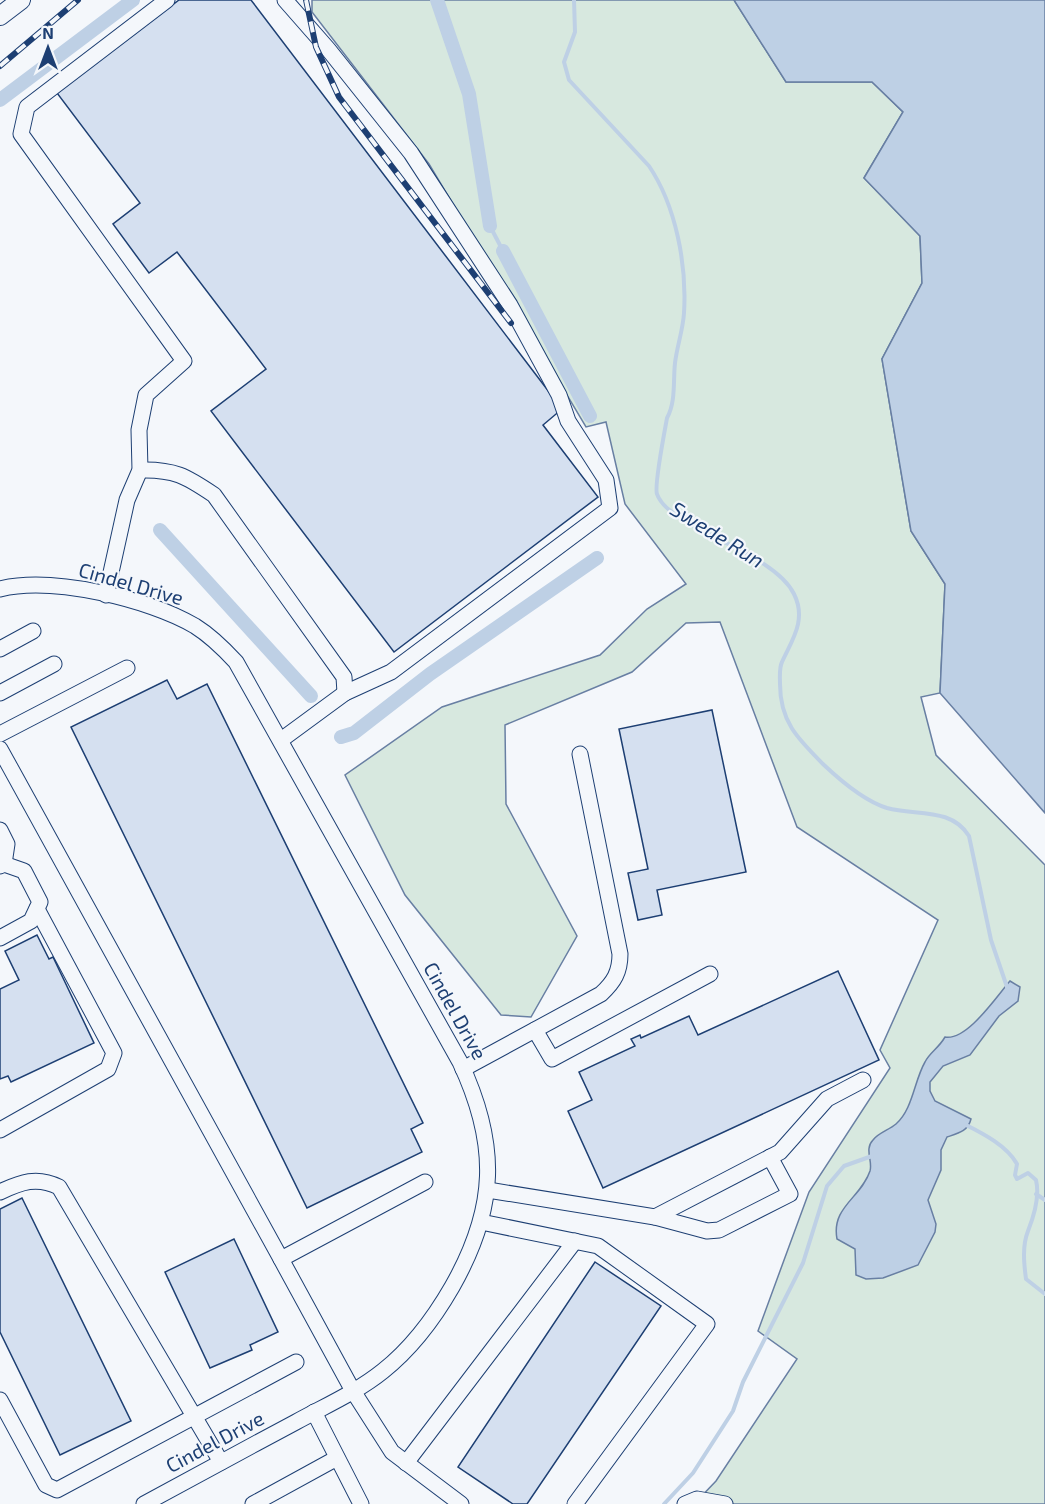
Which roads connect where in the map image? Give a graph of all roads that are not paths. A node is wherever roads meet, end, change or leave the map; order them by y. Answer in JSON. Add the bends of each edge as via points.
{"nodes":[{"id":1,"x":21,"y":0,"type":"edge"},
{"id":2,"x":167,"y":0,"type":"edge"},
{"id":3,"x":285,"y":0,"type":"edge"},
{"id":4,"x":0,"y":16,"type":"edge"},
{"id":5,"x":140,"y":470,"type":"junction"},
{"id":6,"x":0,"y":589,"type":"edge"},
{"id":7,"x":106,"y":595,"type":"junction"},
{"id":8,"x":33,"y":632,"type":"dead end"},
{"id":9,"x":0,"y":649,"type":"edge"},
{"id":10,"x":54,"y":664,"type":"dead end"},
{"id":11,"x":127,"y":669,"type":"dead end"},
{"id":12,"x":0,"y":693,"type":"edge"},
{"id":13,"x":345,"y":693,"type":"junction"},
{"id":14,"x":0,"y":734,"type":"edge"},
{"id":15,"x":281,"y":740,"type":"junction"},
{"id":16,"x":0,"y":749,"type":"edge"},
{"id":17,"x":580,"y":754,"type":"dead end"},
{"id":18,"x":0,"y":831,"type":"edge"},
{"id":19,"x":2,"y":865,"type":"edge"},
{"id":20,"x":37,"y":909,"type":"junction"},
{"id":21,"x":0,"y":938,"type":"edge"},
{"id":22,"x":710,"y":974,"type":"dead end"},
{"id":23,"x":535,"y":1030,"type":"junction"},
{"id":24,"x":464,"y":1069,"type":"junction"},
{"id":25,"x":863,"y":1080,"type":"dead end"},
{"id":26,"x":0,"y":1130,"type":"edge"},
{"id":27,"x":770,"y":1157,"type":"junction"},
{"id":28,"x":425,"y":1182,"type":"dead end"},
{"id":29,"x":488,"y":1190,"type":"junction"},
{"id":30,"x":0,"y":1192,"type":"edge"},
{"id":31,"x":655,"y":1217,"type":"junction"},
{"id":32,"x":481,"y":1222,"type":"junction"},
{"id":33,"x":575,"y":1241,"type":"junction"},
{"id":34,"x":281,"y":1259,"type":"junction"},
{"id":35,"x":296,"y":1362,"type":"dead end"},
{"id":36,"x":353,"y":1391,"type":"junction"},
{"id":37,"x":0,"y":1400,"type":"edge"},
{"id":38,"x":314,"y":1412,"type":"junction"},
{"id":39,"x":195,"y":1416,"type":"junction"},
{"id":40,"x":337,"y":1458,"type":"junction"},
{"id":41,"x":221,"y":1462,"type":"junction"},
{"id":42,"x":406,"y":1463,"type":"junction"},
{"id":43,"x":144,"y":1504,"type":"edge"},
{"id":44,"x":253,"y":1504,"type":"edge"},
{"id":45,"x":361,"y":1504,"type":"edge"},
{"id":46,"x":461,"y":1504,"type":"edge"},
{"id":47,"x":575,"y":1504,"type":"edge"},
{"id":48,"x":685,"y":1504,"type":"edge"},
{"id":49,"x":725,"y":1504,"type":"edge"}],
"edges":[{"from":1,"to":4,"type":"main road"},
{"from":2,"to":5,"type":"street","via":[[27,106],[21,134],[184,361],[146,395],[140,430]]},
{"from":3,"to":13,"type":"street","via":[[411,153],[510,305],[559,395],[568,421],[606,480],[610,508],[392,672]]},
{"from":5,"to":7,"type":"street","via":[[127,500]]},
{"from":5,"to":13,"type":"street","via":[[165,469],[214,495],[344,677]]},
{"from":6,"to":7,"type":"street","name":"Cindel Drive","via":[[52,585]]},
{"from":7,"to":15,"type":"street","name":"Cindel Drive","via":[[179,618],[211,637],[241,670]]},
{"from":8,"to":9,"type":"street"},
{"from":10,"to":12,"type":"street"},
{"from":11,"to":14,"type":"street"},
{"from":13,"to":15,"type":"street"},
{"from":15,"to":24,"type":"street","name":"Cindel Drive"},
{"from":16,"to":34,"type":"street"},
{"from":17,"to":23,"type":"street","via":[[620,967],[613,983],[601,994]]},
{"from":18,"to":19,"type":"street","via":[[7,844]]},
{"from":19,"to":20,"type":"street","via":[[24,871],[40,902]]},
{"from":20,"to":21,"type":"street","via":[[31,921]]},
{"from":20,"to":26,"type":"street","via":[[114,1053],[108,1069]]},
{"from":22,"to":23,"type":"street","via":[[552,1059]]},
{"from":23,"to":24,"type":"street"},
{"from":24,"to":29,"type":"street","name":"Cindel Drive","via":[[485,1127]]},
{"from":25,"to":27,"type":"street","via":[[827,1099],[780,1152]]},
{"from":27,"to":31,"type":"street"},
{"from":27,"to":31,"type":"street","via":[[790,1194],[719,1230],[707,1231]]},
{"from":28,"to":34,"type":"street"},
{"from":29,"to":31,"type":"street"},
{"from":29,"to":32,"type":"street","name":"Cindel Drive"},
{"from":30,"to":39,"type":"street","via":[[26,1180],[47,1181],[59,1187]]},
{"from":32,"to":33,"type":"street"},
{"from":32,"to":36,"type":"street","name":"Cindel Drive","via":[[462,1267],[430,1322],[399,1357]]},
{"from":33,"to":42,"type":"street"},
{"from":33,"to":47,"type":"street","via":[[598,1246],[707,1324]]},
{"from":34,"to":36,"type":"street"},
{"from":35,"to":39,"type":"street"},
{"from":36,"to":38,"type":"street","name":"Cindel Drive"},
{"from":36,"to":42,"type":"street","via":[[392,1452]]},
{"from":37,"to":39,"type":"street","via":[[46,1485],[57,1490]]},
{"from":38,"to":40,"type":"street"},
{"from":38,"to":41,"type":"street","name":"Cindel Drive"},
{"from":39,"to":41,"type":"street"},
{"from":40,"to":44,"type":"street"},
{"from":40,"to":45,"type":"street"},
{"from":41,"to":43,"type":"street","name":"Cindel Drive"},
{"from":42,"to":46,"type":"street"},
{"from":48,"to":49,"type":"street","via":[[697,1499]]}]}
